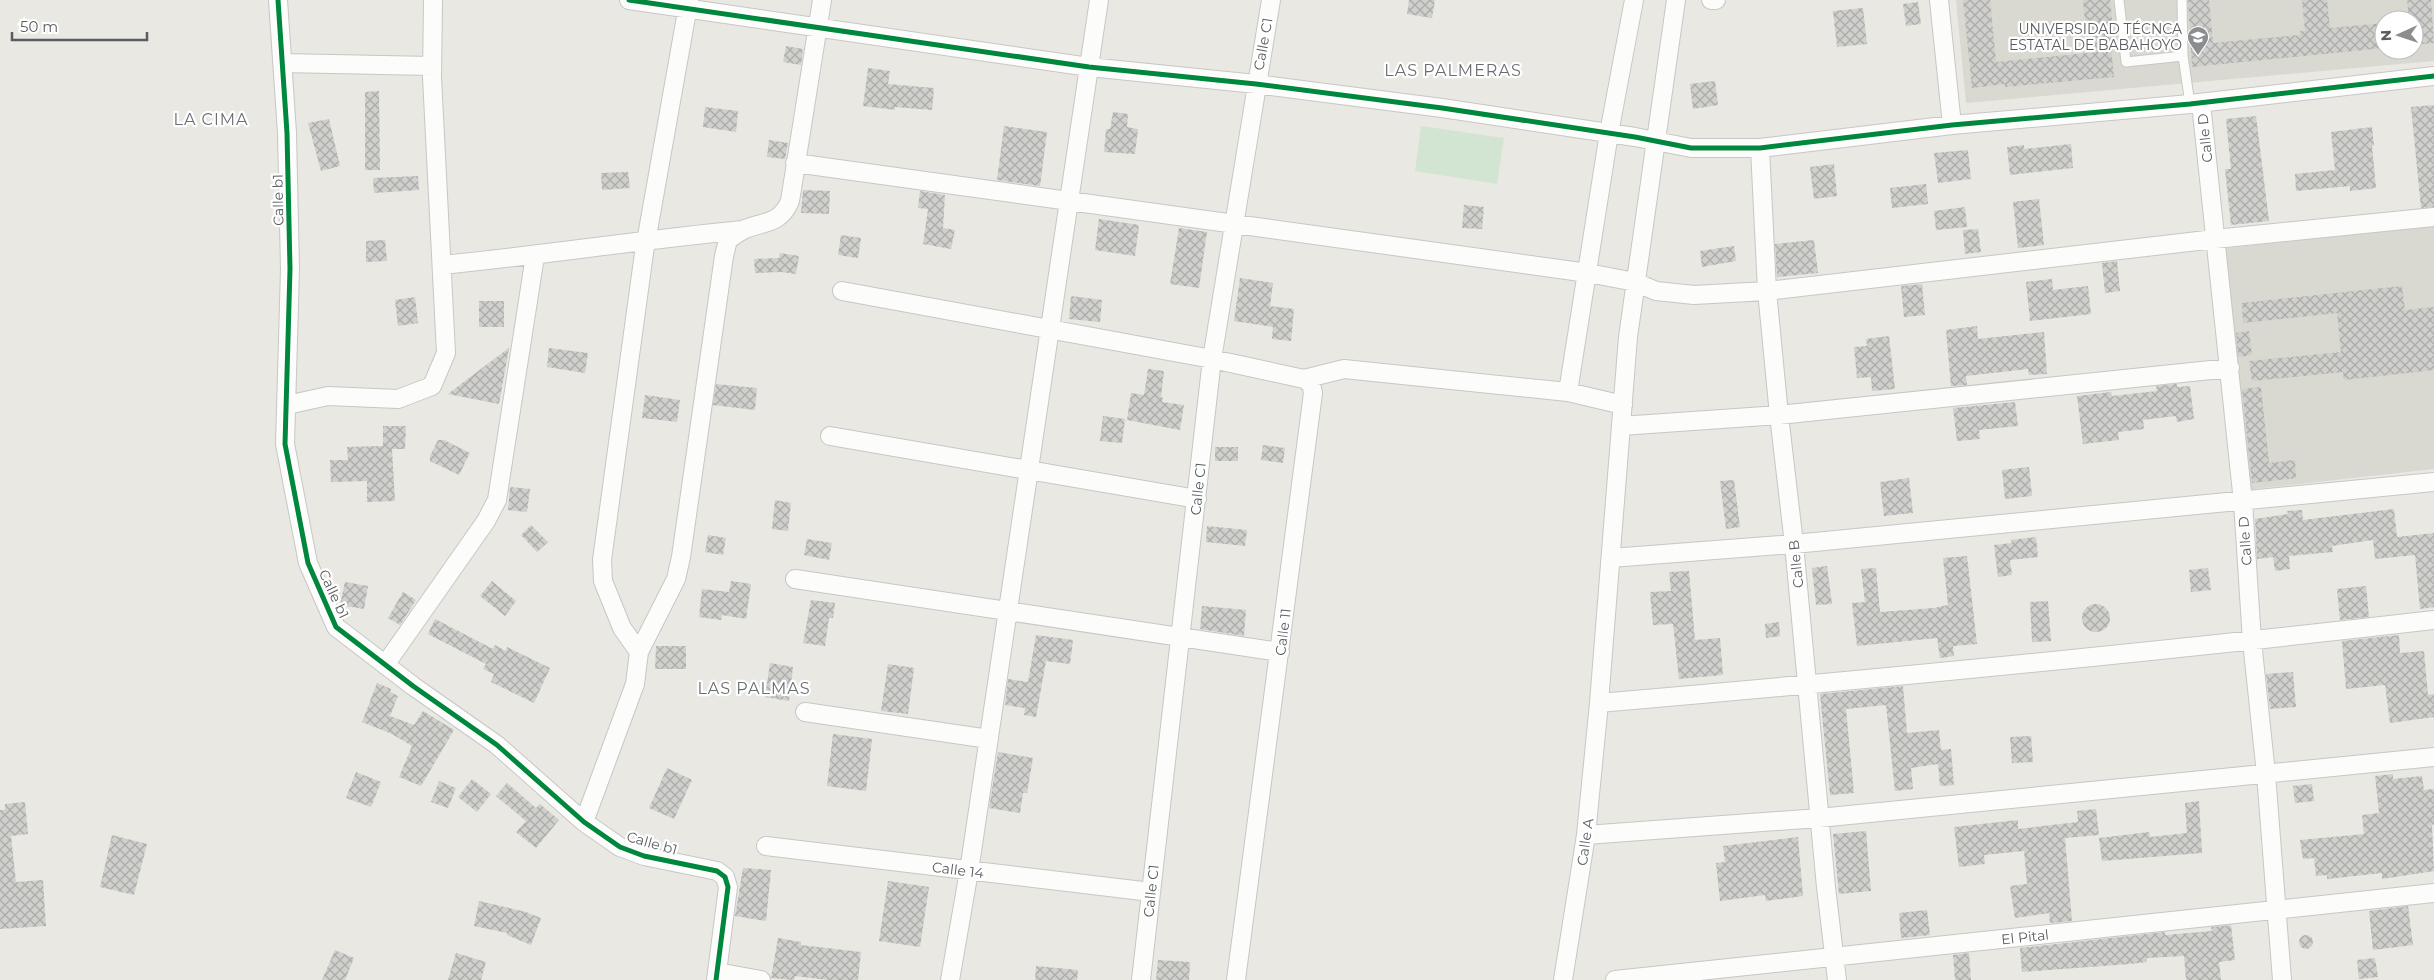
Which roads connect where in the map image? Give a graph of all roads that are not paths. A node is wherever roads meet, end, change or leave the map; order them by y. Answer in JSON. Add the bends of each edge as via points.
{"nodes":[{"id":1,"x":278,"y":0,"type":"edge"},
{"id":2,"x":433,"y":0,"type":"edge"},
{"id":3,"x":629,"y":0,"type":"edge"},
{"id":4,"x":822,"y":0,"type":"edge"},
{"id":5,"x":1099,"y":0,"type":"edge"},
{"id":6,"x":1271,"y":0,"type":"edge"},
{"id":7,"x":1634,"y":0,"type":"edge"},
{"id":8,"x":1676,"y":0,"type":"edge"},
{"id":9,"x":1711,"y":0,"type":"edge"},
{"id":10,"x":1716,"y":0,"type":"edge"},
{"id":11,"x":1939,"y":0,"type":"edge"},
{"id":12,"x":2119,"y":0,"type":"edge"},
{"id":13,"x":2182,"y":0,"type":"edge"},
{"id":14,"x":688,"y":5,"type":"edge"},
{"id":15,"x":818,"y":29,"type":"junction"},
{"id":16,"x":2183,"y":56,"type":"junction"},
{"id":17,"x":282,"y":63,"type":"junction"},
{"id":18,"x":432,"y":66,"type":"junction"},
{"id":19,"x":1089,"y":67,"type":"junction"},
{"id":20,"x":2434,"y":76,"type":"edge"},
{"id":21,"x":1256,"y":84,"type":"junction"},
{"id":22,"x":2196,"y":103,"type":"junction"},
{"id":23,"x":1952,"y":126,"type":"junction"},
{"id":24,"x":1609,"y":133,"type":"junction"},
{"id":25,"x":1655,"y":141,"type":"junction"},
{"id":26,"x":1760,"y":148,"type":"junction"},
{"id":27,"x":795,"y":163,"type":"junction"},
{"id":28,"x":1070,"y":201,"type":"junction"},
{"id":29,"x":2434,"y":217,"type":"edge"},
{"id":30,"x":1235,"y":224,"type":"junction"},
{"id":31,"x":743,"y":230,"type":"junction"},
{"id":32,"x":647,"y":239,"type":"junction"},
{"id":33,"x":2215,"y":239,"type":"junction"},
{"id":34,"x":535,"y":256,"type":"junction"},
{"id":35,"x":442,"y":265,"type":"junction"},
{"id":36,"x":1588,"y":273,"type":"junction"},
{"id":37,"x":1635,"y":282,"type":"junction"},
{"id":38,"x":842,"y":291,"type":"dead end"},
{"id":39,"x":1767,"y":291,"type":"junction"},
{"id":40,"x":1049,"y":328,"type":"junction"},
{"id":41,"x":1212,"y":360,"type":"junction"},
{"id":42,"x":2230,"y":368,"type":"junction"},
{"id":43,"x":1304,"y":379,"type":"junction"},
{"id":44,"x":1568,"y":392,"type":"junction"},
{"id":45,"x":287,"y":405,"type":"junction"},
{"id":46,"x":1623,"y":405,"type":"junction"},
{"id":47,"x":1779,"y":415,"type":"junction"},
{"id":48,"x":1621,"y":426,"type":"junction"},
{"id":49,"x":830,"y":436,"type":"dead end"},
{"id":50,"x":1028,"y":472,"type":"junction"},
{"id":51,"x":2434,"y":482,"type":"edge"},
{"id":52,"x":1197,"y":499,"type":"junction"},
{"id":53,"x":2243,"y":502,"type":"junction"},
{"id":54,"x":1794,"y":544,"type":"junction"},
{"id":55,"x":1611,"y":558,"type":"junction"},
{"id":56,"x":795,"y":579,"type":"dead end"},
{"id":57,"x":1008,"y":612,"type":"junction"},
{"id":58,"x":2434,"y":620,"type":"edge"},
{"id":59,"x":1182,"y":637,"type":"junction"},
{"id":60,"x":2252,"y":641,"type":"junction"},
{"id":61,"x":639,"y":652,"type":"junction"},
{"id":62,"x":1280,"y":652,"type":"junction"},
{"id":63,"x":386,"y":665,"type":"junction"},
{"id":64,"x":1808,"y":685,"type":"junction"},
{"id":65,"x":1599,"y":703,"type":"junction"},
{"id":66,"x":805,"y":712,"type":"dead end"},
{"id":67,"x":989,"y":739,"type":"junction"},
{"id":68,"x":2434,"y":757,"type":"edge"},
{"id":69,"x":2266,"y":774,"type":"junction"},
{"id":70,"x":1820,"y":818,"type":"junction"},
{"id":71,"x":584,"y":822,"type":"junction"},
{"id":72,"x":1586,"y":836,"type":"junction"},
{"id":73,"x":766,"y":846,"type":"dead end"},
{"id":74,"x":969,"y":871,"type":"junction"},
{"id":75,"x":1151,"y":892,"type":"junction"},
{"id":76,"x":2434,"y":893,"type":"edge"},
{"id":77,"x":2277,"y":910,"type":"junction"},
{"id":78,"x":1834,"y":958,"type":"junction"},
{"id":79,"x":717,"y":976,"type":"edge"},
{"id":80,"x":761,"y":980,"type":"edge"},
{"id":81,"x":950,"y":980,"type":"edge"},
{"id":82,"x":1141,"y":980,"type":"edge"},
{"id":83,"x":1236,"y":980,"type":"edge"},
{"id":84,"x":1563,"y":980,"type":"edge"},
{"id":85,"x":1615,"y":980,"type":"edge"},
{"id":86,"x":1837,"y":980,"type":"edge"},
{"id":87,"x":2282,"y":980,"type":"edge"}],
"edges":[{"from":1,"to":17,"type":"street","name":"Calle b1"},
{"from":2,"to":18,"type":"street"},
{"from":3,"to":14,"type":"street"},
{"from":4,"to":15,"type":"street"},
{"from":5,"to":19,"type":"street"},
{"from":6,"to":21,"type":"street","name":"Calle C1"},
{"from":7,"to":24,"type":"street"},
{"from":8,"to":25,"type":"street","name":"Calle A"},
{"from":9,"to":10,"type":"street"},
{"from":11,"to":23,"type":"street"},
{"from":12,"to":16,"type":"lane","via":[[2126,62]]},
{"from":13,"to":16,"type":"lane"},
{"from":14,"to":15,"type":"street"},
{"from":14,"to":32,"type":"street"},
{"from":15,"to":19,"type":"street"},
{"from":15,"to":27,"type":"street"},
{"from":16,"to":22,"type":"lane"},
{"from":17,"to":18,"type":"street"},
{"from":17,"to":45,"type":"street","name":"Calle b1","via":[[290,269]]},
{"from":18,"to":35,"type":"street"},
{"from":19,"to":21,"type":"street"},
{"from":19,"to":28,"type":"street"},
{"from":20,"to":22,"type":"street"},
{"from":21,"to":24,"type":"street"},
{"from":21,"to":30,"type":"street","name":"Calle C1"},
{"from":22,"to":23,"type":"street"},
{"from":22,"to":33,"type":"street","name":"Calle D"},
{"from":23,"to":26,"type":"street"},
{"from":24,"to":25,"type":"street"},
{"from":24,"to":36,"type":"street"},
{"from":25,"to":26,"type":"street","via":[[1691,148]]},
{"from":25,"to":37,"type":"street","name":"Calle A"},
{"from":26,"to":39,"type":"street","name":"Calle B"},
{"from":27,"to":28,"type":"street"},
{"from":27,"to":31,"type":"street","via":[[790,201],[784,214]]},
{"from":28,"to":30,"type":"street"},
{"from":28,"to":40,"type":"street"},
{"from":29,"to":33,"type":"street"},
{"from":30,"to":36,"type":"street"},
{"from":30,"to":41,"type":"street","name":"Calle C1"},
{"from":31,"to":32,"type":"street"},
{"from":31,"to":61,"type":"street","via":[[728,240],[724,256],[682,557],[676,579]]},
{"from":32,"to":34,"type":"street"},
{"from":32,"to":61,"type":"street","via":[[602,560],[604,581],[622,628]]},
{"from":33,"to":39,"type":"street"},
{"from":33,"to":42,"type":"street","name":"Calle D"},
{"from":34,"to":35,"type":"street"},
{"from":34,"to":63,"type":"street","via":[[497,500],[486,521]]},
{"from":35,"to":45,"type":"street","via":[[446,353],[432,386],[398,399],[328,396]]},
{"from":36,"to":37,"type":"street"},
{"from":36,"to":44,"type":"street"},
{"from":37,"to":39,"type":"street","via":[[1656,291],[1694,295]]},
{"from":37,"to":46,"type":"street","name":"Calle A"},
{"from":38,"to":40,"type":"street"},
{"from":39,"to":47,"type":"street","name":"Calle B"},
{"from":40,"to":41,"type":"street"},
{"from":40,"to":50,"type":"street"},
{"from":41,"to":43,"type":"street"},
{"from":41,"to":52,"type":"street","name":"Calle C1"},
{"from":42,"to":47,"type":"street"},
{"from":42,"to":53,"type":"street","name":"Calle D"},
{"from":43,"to":44,"type":"street","via":[[1344,368]]},
{"from":43,"to":62,"type":"street","name":"Calle 11","via":[[1311,384],[1313,393]]},
{"from":44,"to":46,"type":"street"},
{"from":45,"to":63,"type":"street","name":"Calle b1","via":[[285,444],[308,563],[336,627]]},
{"from":46,"to":48,"type":"street","name":"Calle A"},
{"from":47,"to":48,"type":"street"},
{"from":47,"to":54,"type":"street","name":"Calle B"},
{"from":48,"to":55,"type":"street","name":"Calle A"},
{"from":49,"to":50,"type":"street"},
{"from":50,"to":52,"type":"street"},
{"from":50,"to":57,"type":"street"},
{"from":51,"to":53,"type":"street"},
{"from":52,"to":59,"type":"street","name":"Calle C1"},
{"from":53,"to":54,"type":"street"},
{"from":53,"to":60,"type":"street","name":"Calle D"},
{"from":54,"to":55,"type":"street"},
{"from":54,"to":64,"type":"street","name":"Calle B"},
{"from":55,"to":65,"type":"street","name":"Calle A"},
{"from":56,"to":57,"type":"street"},
{"from":57,"to":59,"type":"street"},
{"from":57,"to":67,"type":"street"},
{"from":58,"to":60,"type":"street"},
{"from":59,"to":62,"type":"street"},
{"from":59,"to":75,"type":"street","name":"Calle C1"},
{"from":60,"to":64,"type":"street"},
{"from":60,"to":69,"type":"street","name":"Calle D"},
{"from":61,"to":71,"type":"street","via":[[635,684]]},
{"from":62,"to":83,"type":"street","name":"Calle 11"},
{"from":63,"to":71,"type":"street","name":"Calle b1","via":[[497,746]]},
{"from":64,"to":65,"type":"street"},
{"from":64,"to":70,"type":"street","name":"Calle B"},
{"from":65,"to":72,"type":"street","name":"Calle A"},
{"from":66,"to":67,"type":"street"},
{"from":67,"to":74,"type":"street"},
{"from":68,"to":69,"type":"street"},
{"from":69,"to":70,"type":"street"},
{"from":69,"to":77,"type":"street","name":"Calle D"},
{"from":70,"to":72,"type":"street"},
{"from":70,"to":78,"type":"street","name":"Calle B"},
{"from":71,"to":79,"type":"street","name":"Calle b1","via":[[620,847],[644,856],[717,871],[725,877],[728,887]]},
{"from":72,"to":84,"type":"street","name":"Calle A"},
{"from":73,"to":74,"type":"street","name":"Calle 14"},
{"from":74,"to":75,"type":"street","name":"Calle 14"},
{"from":74,"to":81,"type":"street"},
{"from":75,"to":82,"type":"street","name":"Calle C1"},
{"from":76,"to":77,"type":"street","name":"El Pital"},
{"from":77,"to":78,"type":"street","name":"El Pital"},
{"from":77,"to":87,"type":"street","name":"Calle D"},
{"from":78,"to":85,"type":"street","name":"El Pital"},
{"from":78,"to":86,"type":"street","name":"Calle B"},
{"from":79,"to":80,"type":"street"}]}
